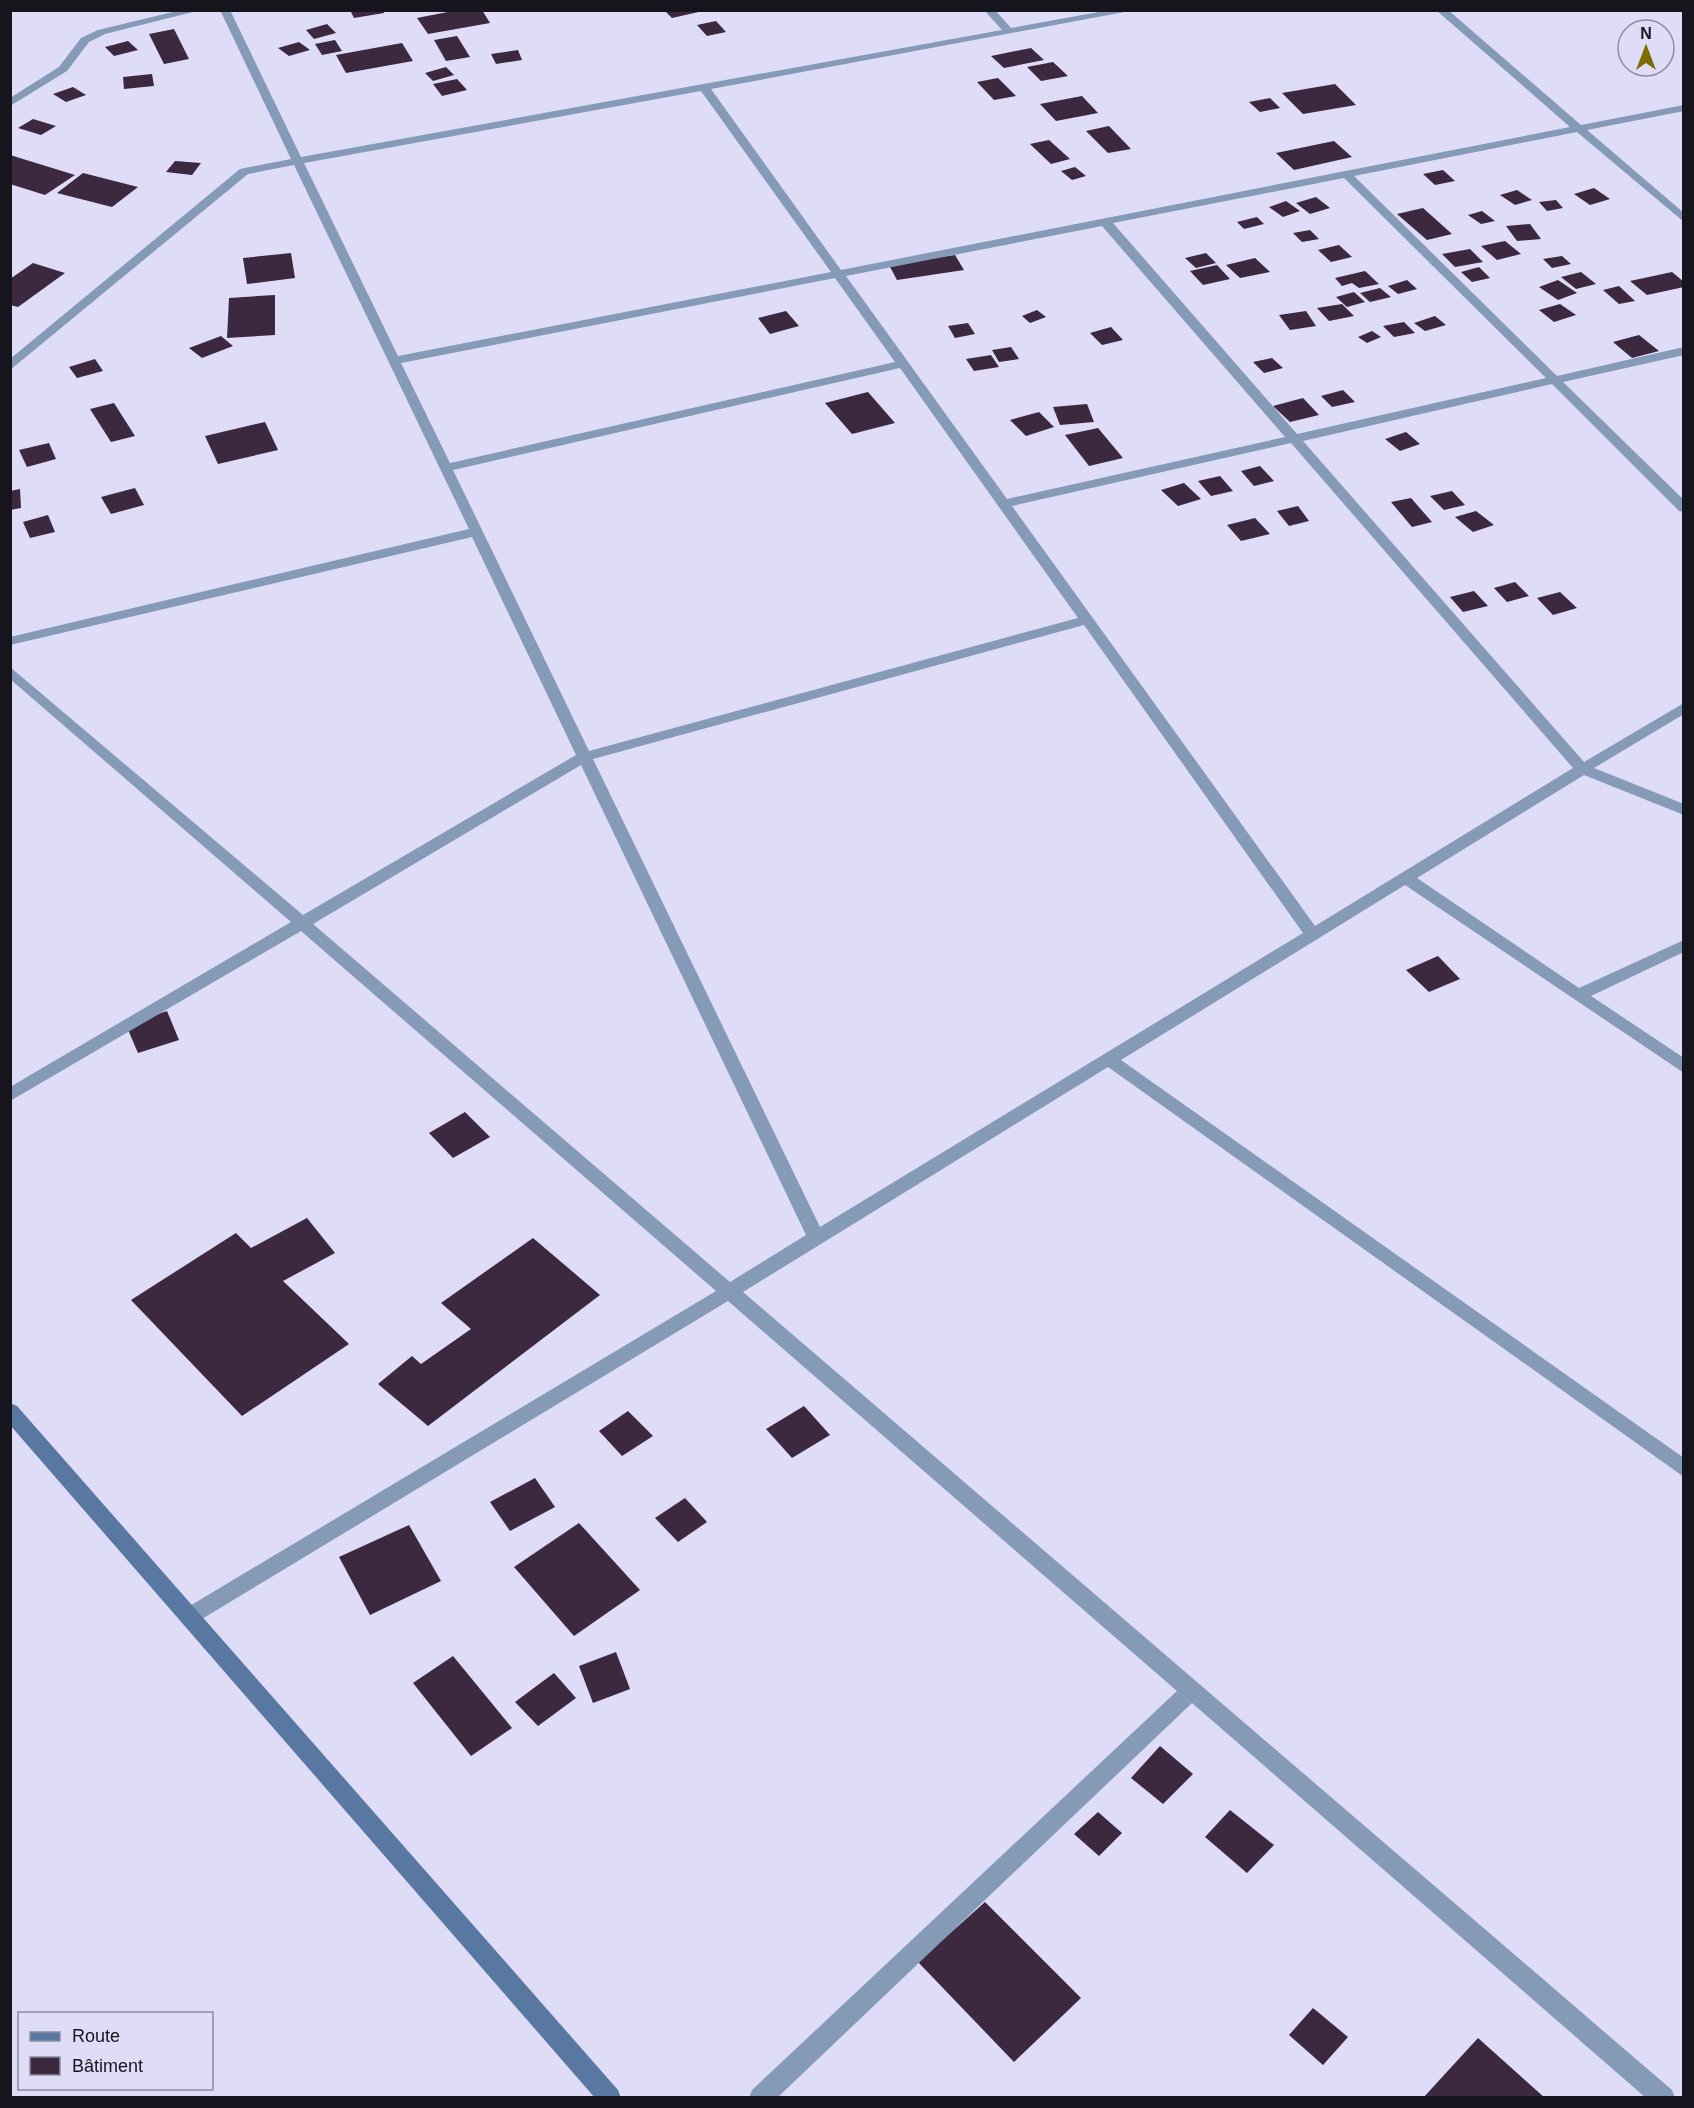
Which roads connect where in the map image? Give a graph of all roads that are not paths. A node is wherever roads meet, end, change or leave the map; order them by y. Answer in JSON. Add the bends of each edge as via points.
{"nodes":[{"id":1,"x":196,"y":10,"type":"edge"},
{"id":2,"x":225,"y":10,"type":"edge"},
{"id":3,"x":989,"y":10,"type":"edge"},
{"id":4,"x":1130,"y":10,"type":"edge"},
{"id":5,"x":1441,"y":10,"type":"edge"},
{"id":6,"x":1009,"y":32,"type":"junction"},
{"id":7,"x":704,"y":87,"type":"junction"},
{"id":8,"x":10,"y":103,"type":"edge"},
{"id":9,"x":1683,"y":108,"type":"edge"},
{"id":10,"x":1578,"y":129,"type":"junction"},
{"id":11,"x":297,"y":161,"type":"junction"},
{"id":12,"x":1346,"y":174,"type":"junction"},
{"id":13,"x":1683,"y":219,"type":"edge"},
{"id":14,"x":1105,"y":222,"type":"junction"},
{"id":15,"x":838,"y":274,"type":"junction"},
{"id":16,"x":1683,"y":351,"type":"edge"},
{"id":17,"x":393,"y":361,"type":"junction"},
{"id":18,"x":903,"y":364,"type":"junction"},
{"id":19,"x":10,"y":366,"type":"edge"},
{"id":20,"x":1554,"y":380,"type":"junction"},
{"id":21,"x":1294,"y":439,"type":"junction"},
{"id":22,"x":444,"y":468,"type":"junction"},
{"id":23,"x":1004,"y":504,"type":"junction"},
{"id":24,"x":1683,"y":508,"type":"edge"},
{"id":25,"x":476,"y":532,"type":"junction"},
{"id":26,"x":1087,"y":620,"type":"junction"},
{"id":27,"x":10,"y":641,"type":"edge"},
{"id":28,"x":10,"y":671,"type":"edge"},
{"id":29,"x":1683,"y":707,"type":"edge"},
{"id":30,"x":584,"y":757,"type":"junction"},
{"id":31,"x":1582,"y":769,"type":"junction"},
{"id":32,"x":1683,"y":810,"type":"edge"},
{"id":33,"x":1405,"y":877,"type":"junction"},
{"id":34,"x":303,"y":922,"type":"junction"},
{"id":35,"x":1312,"y":933,"type":"junction"},
{"id":36,"x":1683,"y":945,"type":"edge"},
{"id":37,"x":1578,"y":995,"type":"junction"},
{"id":38,"x":1107,"y":1058,"type":"junction"},
{"id":39,"x":1683,"y":1067,"type":"edge"},
{"id":40,"x":10,"y":1095,"type":"edge"},
{"id":41,"x":816,"y":1237,"type":"junction"},
{"id":42,"x":730,"y":1291,"type":"junction"},
{"id":43,"x":10,"y":1411,"type":"edge"},
{"id":44,"x":1683,"y":1469,"type":"edge"},
{"id":45,"x":190,"y":1616,"type":"junction"},
{"id":46,"x":1192,"y":1690,"type":"junction"},
{"id":47,"x":610,"y":2097,"type":"edge"},
{"id":48,"x":760,"y":2097,"type":"edge"},
{"id":49,"x":1664,"y":2097,"type":"edge"}],
"edges":[{"from":1,"to":8,"type":"street","via":[[102,32],[85,40],[63,69]]},
{"from":2,"to":11,"type":"street"},
{"from":3,"to":6,"type":"street"},
{"from":4,"to":6,"type":"street"},
{"from":5,"to":10,"type":"street"},
{"from":6,"to":7,"type":"street"},
{"from":7,"to":11,"type":"street"},
{"from":7,"to":15,"type":"street"},
{"from":9,"to":10,"type":"street"},
{"from":10,"to":12,"type":"street"},
{"from":10,"to":13,"type":"street"},
{"from":11,"to":17,"type":"street"},
{"from":11,"to":19,"type":"street","via":[[244,171]]},
{"from":12,"to":14,"type":"street"},
{"from":12,"to":20,"type":"street"},
{"from":14,"to":15,"type":"street"},
{"from":14,"to":21,"type":"street"},
{"from":15,"to":17,"type":"street"},
{"from":15,"to":18,"type":"street"},
{"from":16,"to":20,"type":"street"},
{"from":17,"to":22,"type":"street"},
{"from":18,"to":22,"type":"street"},
{"from":18,"to":23,"type":"street"},
{"from":20,"to":21,"type":"street"},
{"from":20,"to":24,"type":"street"},
{"from":21,"to":23,"type":"street"},
{"from":21,"to":31,"type":"street"},
{"from":22,"to":25,"type":"street"},
{"from":23,"to":26,"type":"street"},
{"from":25,"to":27,"type":"street"},
{"from":25,"to":30,"type":"street"},
{"from":26,"to":30,"type":"street"},
{"from":26,"to":35,"type":"street"},
{"from":28,"to":34,"type":"street"},
{"from":29,"to":31,"type":"street"},
{"from":30,"to":34,"type":"street"},
{"from":30,"to":41,"type":"street"},
{"from":31,"to":32,"type":"street"},
{"from":31,"to":33,"type":"street"},
{"from":33,"to":35,"type":"street"},
{"from":33,"to":37,"type":"street"},
{"from":34,"to":40,"type":"street"},
{"from":34,"to":42,"type":"street"},
{"from":35,"to":38,"type":"street"},
{"from":36,"to":37,"type":"street"},
{"from":37,"to":39,"type":"street"},
{"from":38,"to":41,"type":"street"},
{"from":38,"to":44,"type":"street"},
{"from":41,"to":42,"type":"street"},
{"from":42,"to":45,"type":"street"},
{"from":42,"to":46,"type":"street"},
{"from":43,"to":45,"type":"main road"},
{"from":45,"to":47,"type":"main road"},
{"from":46,"to":48,"type":"street"},
{"from":46,"to":49,"type":"street"}]}
